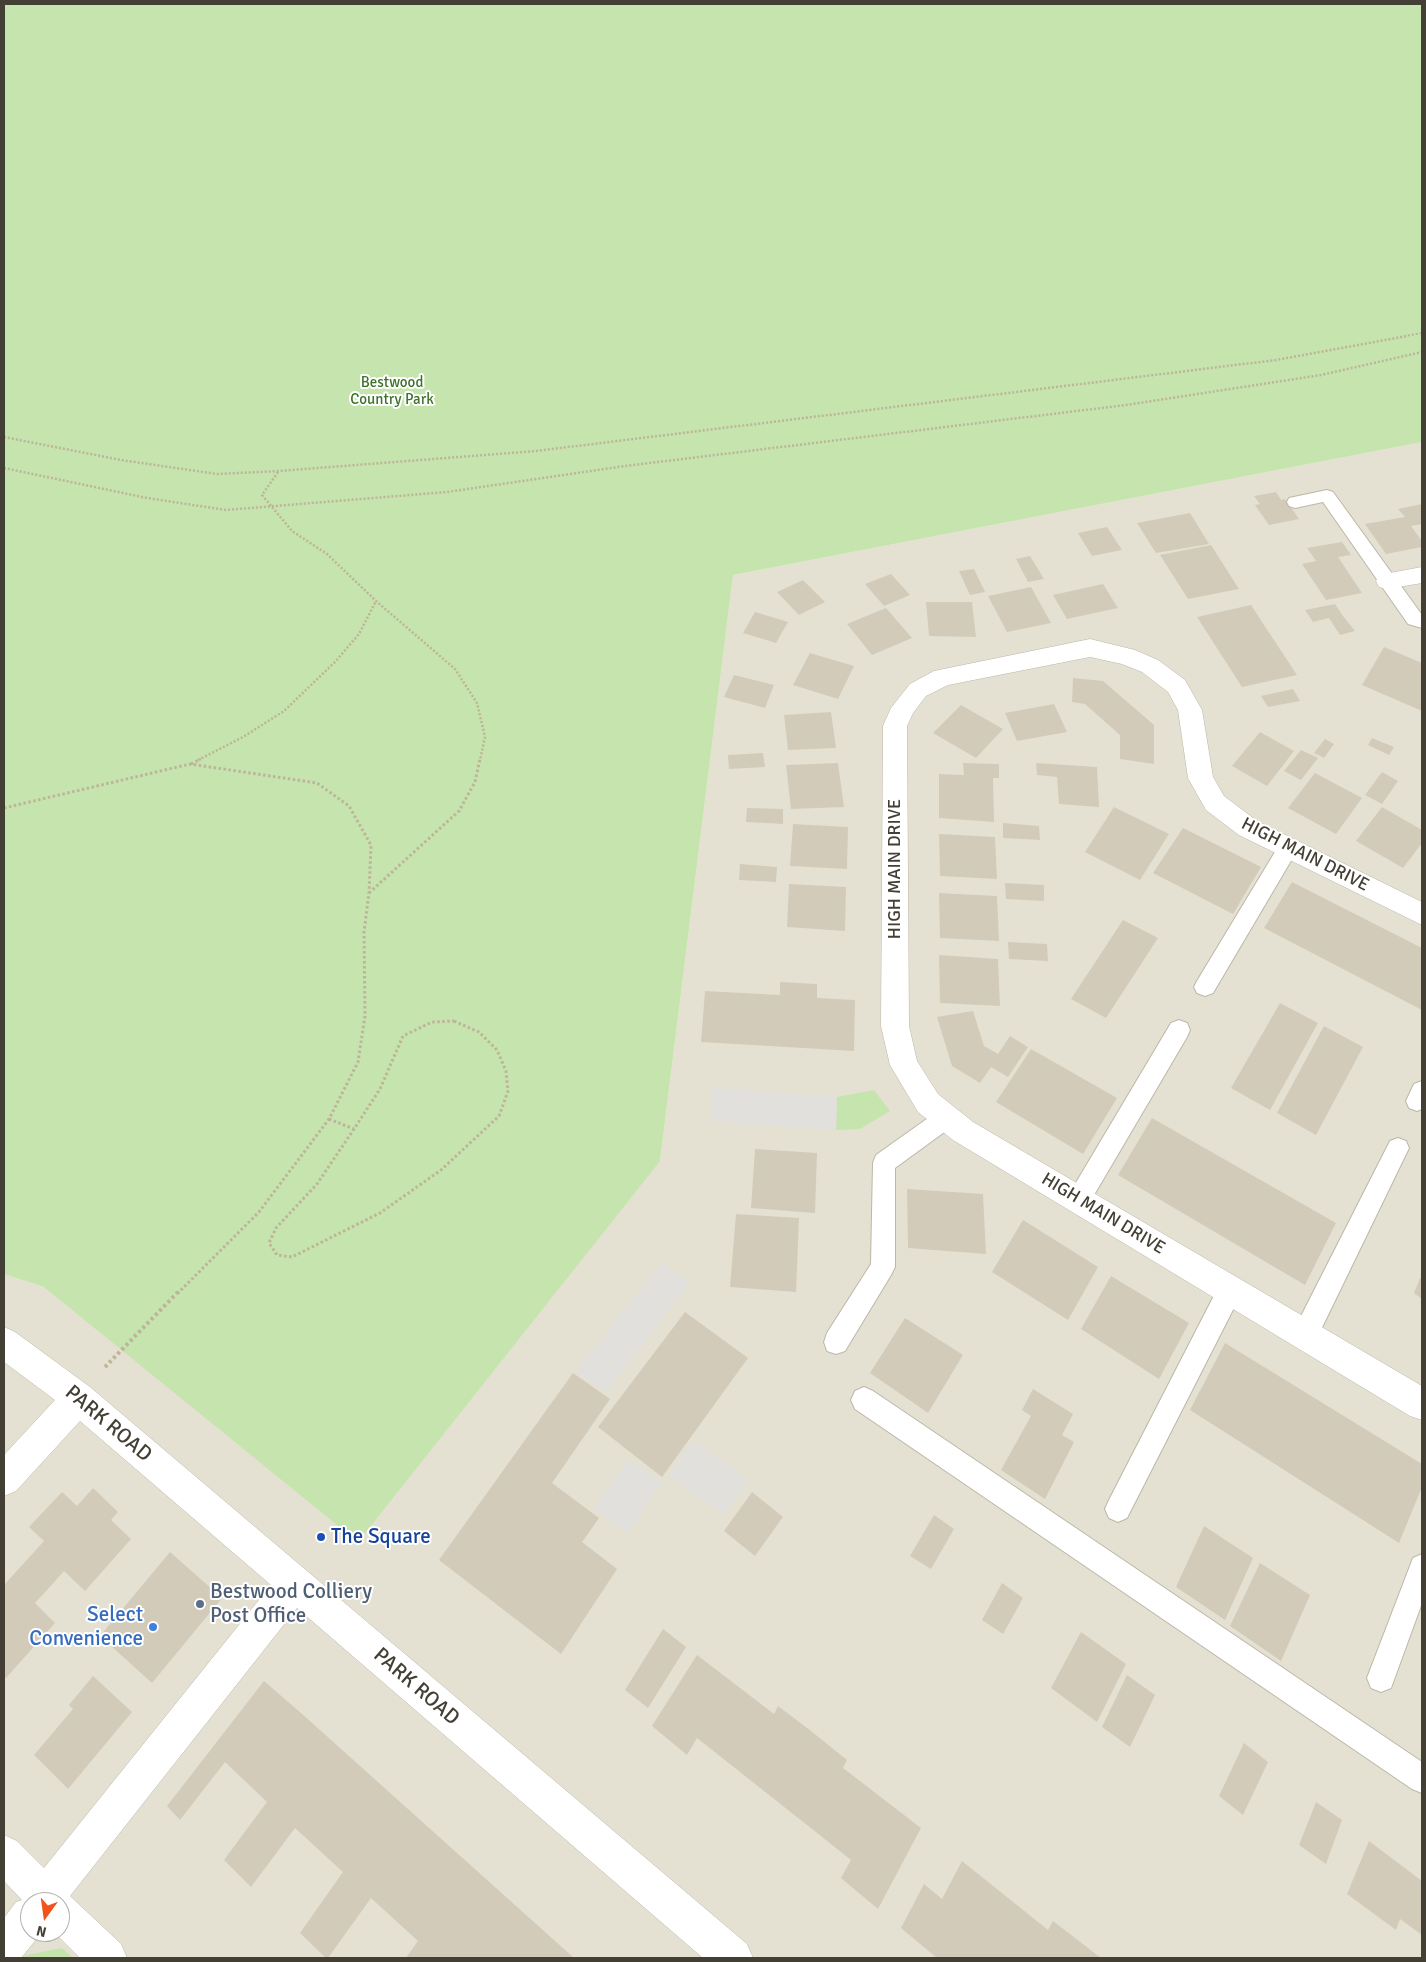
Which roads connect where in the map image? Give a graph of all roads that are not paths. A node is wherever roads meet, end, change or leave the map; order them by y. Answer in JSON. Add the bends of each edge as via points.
{"nodes":[{"id":1,"x":1295,"y":502,"type":"dead end"},
{"id":2,"x":1422,"y":575,"type":"edge"},
{"id":3,"x":1387,"y":581,"type":"junction"},
{"id":4,"x":1422,"y":622,"type":"edge"},
{"id":5,"x":1288,"y":848,"type":"junction"},
{"id":6,"x":1422,"y":914,"type":"edge"},
{"id":7,"x":1205,"y":987,"type":"dead end"},
{"id":8,"x":1179,"y":1030,"type":"dead end"},
{"id":9,"x":946,"y":1118,"type":"junction"},
{"id":10,"x":1398,"y":1148,"type":"dead end"},
{"id":11,"x":1079,"y":1199,"type":"junction"},
{"id":12,"x":1230,"y":1290,"type":"junction"},
{"id":13,"x":1305,"y":1335,"type":"junction"},
{"id":14,"x":836,"y":1342,"type":"dead end"},
{"id":15,"x":4,"y":1343,"type":"edge"},
{"id":16,"x":79,"y":1398,"type":"junction"},
{"id":17,"x":864,"y":1400,"type":"dead end"},
{"id":18,"x":1422,"y":1404,"type":"edge"},
{"id":19,"x":4,"y":1479,"type":"edge"},
{"id":20,"x":1118,"y":1509,"type":"dead end"},
{"id":21,"x":1422,"y":1567,"type":"edge"},
{"id":22,"x":296,"y":1583,"type":"junction"},
{"id":23,"x":1381,"y":1678,"type":"dead end"},
{"id":24,"x":1422,"y":1779,"type":"edge"},
{"id":25,"x":4,"y":1854,"type":"edge"},
{"id":26,"x":34,"y":1892,"type":"edge"},
{"id":27,"x":56,"y":1892,"type":"edge"},
{"id":28,"x":70,"y":1927,"type":"edge"},
{"id":29,"x":20,"y":1932,"type":"edge"},
{"id":30,"x":4,"y":1949,"type":"edge"},
{"id":31,"x":107,"y":1958,"type":"edge"},
{"id":32,"x":733,"y":1958,"type":"edge"}],
"edges":[{"from":1,"to":3,"type":"lane","via":[[1327,496]]},
{"from":2,"to":3,"type":"street"},
{"from":3,"to":4,"type":"lane","via":[[1414,619]]},
{"from":5,"to":6,"type":"street","name":"HIGH MAIN DRIVE"},
{"from":5,"to":7,"type":"lane"},
{"from":5,"to":9,"type":"street","name":"HIGH MAIN DRIVE","via":[[1248,828],[1215,804],[1201,778],[1190,710],[1177,686],[1150,666],[1127,656],[1090,648],[942,678],[918,690],[895,726],[895,1026],[904,1065],[928,1102]]},
{"from":8,"to":11,"type":"lane"},
{"from":9,"to":11,"type":"street","name":"HIGH MAIN DRIVE"},
{"from":9,"to":14,"type":"lane","via":[[884,1163],[882,1267]]},
{"from":10,"to":13,"type":"lane"},
{"from":11,"to":12,"type":"street","name":"HIGH MAIN DRIVE"},
{"from":12,"to":13,"type":"street","name":"HIGH MAIN DRIVE"},
{"from":12,"to":20,"type":"lane"},
{"from":13,"to":18,"type":"street","name":"HIGH MAIN DRIVE"},
{"from":15,"to":16,"type":"street","name":"PARK ROAD"},
{"from":16,"to":19,"type":"street"},
{"from":16,"to":22,"type":"street","name":"PARK ROAD"},
{"from":17,"to":24,"type":"lane"},
{"from":21,"to":23,"type":"lane"},
{"from":22,"to":27,"type":"street"},
{"from":22,"to":32,"type":"street","name":"PARK ROAD"},
{"from":25,"to":26,"type":"street"},
{"from":28,"to":31,"type":"street"},
{"from":29,"to":30,"type":"street"}]}
